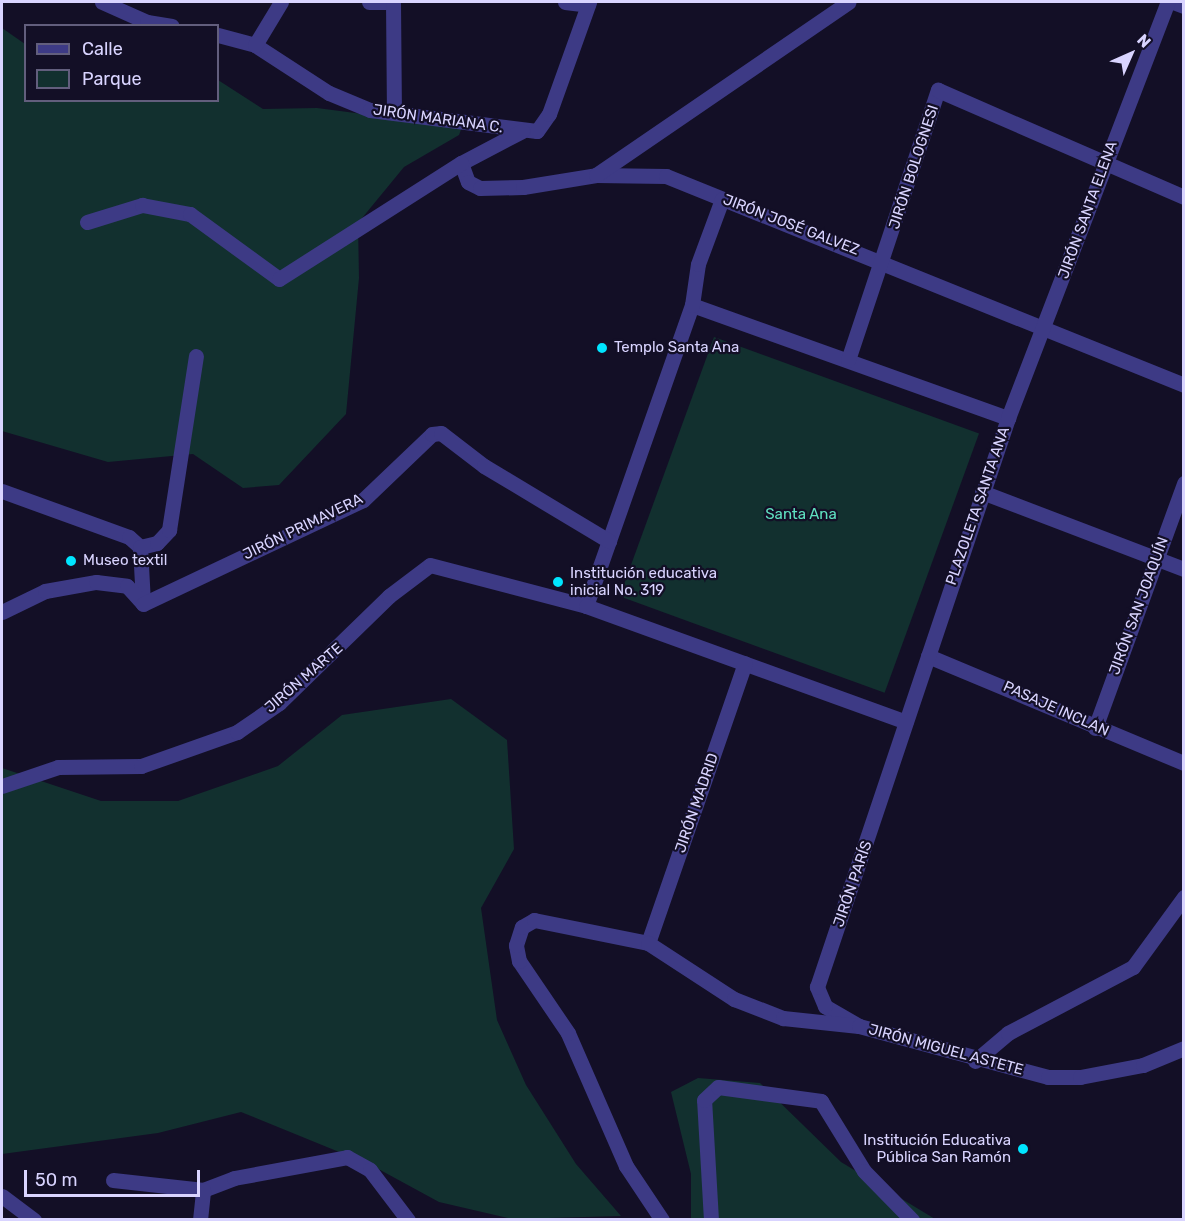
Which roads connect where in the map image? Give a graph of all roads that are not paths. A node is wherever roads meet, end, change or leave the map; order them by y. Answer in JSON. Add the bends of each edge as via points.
{"nodes":[{"id":1,"x":102,"y":2,"type":"edge"},
{"id":2,"x":281,"y":2,"type":"edge"},
{"id":3,"x":369,"y":2,"type":"edge"},
{"id":4,"x":391,"y":2,"type":"edge"},
{"id":5,"x":565,"y":2,"type":"edge"},
{"id":6,"x":849,"y":2,"type":"edge"},
{"id":7,"x":1168,"y":2,"type":"edge"},
{"id":8,"x":1173,"y":2,"type":"edge"},
{"id":9,"x":589,"y":3,"type":"edge"},
{"id":10,"x":1184,"y":6,"type":"edge"},
{"id":11,"x":160,"y":24,"type":"edge"},
{"id":12,"x":219,"y":35,"type":"edge"},
{"id":13,"x":255,"y":45,"type":"junction"},
{"id":14,"x":394,"y":113,"type":"junction"},
{"id":15,"x":522,"y":131,"type":"junction"},
{"id":16,"x":461,"y":163,"type":"junction"},
{"id":17,"x":1104,"y":165,"type":"junction"},
{"id":18,"x":596,"y":175,"type":"junction"},
{"id":19,"x":1184,"y":197,"type":"edge"},
{"id":20,"x":722,"y":199,"type":"junction"},
{"id":21,"x":87,"y":222,"type":"dead end"},
{"id":22,"x":884,"y":261,"type":"junction"},
{"id":23,"x":692,"y":305,"type":"junction"},
{"id":24,"x":1045,"y":328,"type":"junction"},
{"id":25,"x":196,"y":356,"type":"dead end"},
{"id":26,"x":848,"y":360,"type":"junction"},
{"id":27,"x":1184,"y":385,"type":"edge"},
{"id":28,"x":1008,"y":418,"type":"junction"},
{"id":29,"x":1184,"y":483,"type":"edge"},
{"id":30,"x":2,"y":491,"type":"edge"},
{"id":31,"x":982,"y":492,"type":"junction"},
{"id":32,"x":609,"y":541,"type":"junction"},
{"id":33,"x":140,"y":548,"type":"junction"},
{"id":34,"x":1156,"y":560,"type":"junction"},
{"id":35,"x":1184,"y":569,"type":"edge"},
{"id":36,"x":143,"y":604,"type":"junction"},
{"id":37,"x":586,"y":606,"type":"junction"},
{"id":38,"x":2,"y":612,"type":"edge"},
{"id":39,"x":928,"y":656,"type":"junction"},
{"id":40,"x":745,"y":663,"type":"junction"},
{"id":41,"x":906,"y":722,"type":"junction"},
{"id":42,"x":1095,"y":728,"type":"junction"},
{"id":43,"x":1184,"y":763,"type":"edge"},
{"id":44,"x":2,"y":786,"type":"edge"},
{"id":45,"x":1184,"y":897,"type":"edge"},
{"id":46,"x":648,"y":943,"type":"junction"},
{"id":47,"x":859,"y":1026,"type":"junction"},
{"id":48,"x":1184,"y":1048,"type":"edge"},
{"id":49,"x":975,"y":1061,"type":"junction"},
{"id":50,"x":113,"y":1180,"type":"dead end"},
{"id":51,"x":203,"y":1190,"type":"junction"},
{"id":52,"x":2,"y":1196,"type":"edge"},
{"id":53,"x":34,"y":1220,"type":"edge"},
{"id":54,"x":200,"y":1220,"type":"edge"},
{"id":55,"x":408,"y":1220,"type":"edge"},
{"id":56,"x":662,"y":1220,"type":"edge"},
{"id":57,"x":711,"y":1220,"type":"edge"},
{"id":58,"x":912,"y":1220,"type":"edge"}],
"edges":[{"from":1,"to":11,"type":"street"},
{"from":2,"to":13,"type":"street"},
{"from":3,"to":4,"type":"street"},
{"from":4,"to":14,"type":"street"},
{"from":5,"to":9,"type":"street"},
{"from":6,"to":18,"type":"street"},
{"from":7,"to":17,"type":"street","name":"JIRÓN SANTA ELENA"},
{"from":8,"to":10,"type":"street"},
{"from":9,"to":15,"type":"street","name":"JIRÓN MARIANA C.","via":[[549,114],[537,131]]},
{"from":12,"to":13,"type":"street","name":"JIRÓN MARIANA C."},
{"from":13,"to":14,"type":"street","name":"JIRÓN MARIANA C.","via":[[329,93],[370,110]]},
{"from":14,"to":15,"type":"street","name":"JIRÓN MARIANA C."},
{"from":15,"to":16,"type":"street"},
{"from":16,"to":18,"type":"street","name":"JIRÓN JOSÉ GALVEZ","via":[[462,174],[480,188]]},
{"from":16,"to":21,"type":"street","via":[[279,279],[190,214],[142,205]]},
{"from":17,"to":19,"type":"street","name":"JIRÓN BOLOGNESI"},
{"from":17,"to":22,"type":"street","name":"JIRÓN BOLOGNESI","via":[[938,90]]},
{"from":17,"to":24,"type":"street","name":"JIRÓN SANTA ELENA"},
{"from":18,"to":20,"type":"street","name":"JIRÓN JOSÉ GALVEZ","via":[[666,176]]},
{"from":20,"to":22,"type":"street","name":"JIRÓN JOSÉ GALVEZ"},
{"from":20,"to":23,"type":"street","via":[[698,264]]},
{"from":22,"to":24,"type":"street","name":"JIRÓN JOSÉ GALVEZ"},
{"from":22,"to":26,"type":"street","name":"JIRÓN BOLOGNESI"},
{"from":23,"to":26,"type":"street","name":"PLAZOLETA SANTA ANA"},
{"from":23,"to":32,"type":"street"},
{"from":24,"to":27,"type":"street","name":"JIRÓN JOSÉ GALVEZ"},
{"from":24,"to":28,"type":"street","name":"JIRÓN SANTA ELENA"},
{"from":25,"to":33,"type":"street","via":[[169,530],[157,543]]},
{"from":26,"to":28,"type":"street","name":"PLAZOLETA SANTA ANA"},
{"from":28,"to":31,"type":"street","name":"PLAZOLETA SANTA ANA"},
{"from":29,"to":34,"type":"street","name":"JIRÓN SAN JOAQUÍN"},
{"from":30,"to":33,"type":"street","via":[[129,537]]},
{"from":31,"to":34,"type":"street"},
{"from":31,"to":39,"type":"street","name":"PLAZOLETA SANTA ANA"},
{"from":32,"to":36,"type":"street","name":"JIRÓN PRIMAVERA","via":[[484,466],[449,437],[432,434],[363,500]]},
{"from":32,"to":37,"type":"street"},
{"from":33,"to":36,"type":"street"},
{"from":34,"to":35,"type":"street"},
{"from":34,"to":42,"type":"street","name":"JIRÓN SAN JOAQUÍN"},
{"from":36,"to":38,"type":"street","via":[[127,586],[96,582],[45,591]]},
{"from":37,"to":40,"type":"street"},
{"from":37,"to":44,"type":"street","name":"JIRÓN MARTE","via":[[430,565],[396,589],[279,703],[237,732],[141,766],[58,767]]},
{"from":39,"to":41,"type":"street","name":"PLAZOLETA SANTA ANA"},
{"from":39,"to":42,"type":"street","name":"PASAJE INCLAN"},
{"from":40,"to":41,"type":"street"},
{"from":40,"to":46,"type":"street","name":"JIRÓN MADRID"},
{"from":41,"to":47,"type":"street","name":"JIRÓN PARÍS","via":[[817,987],[825,1006]]},
{"from":42,"to":43,"type":"street","name":"PASAJE INCLAN"},
{"from":45,"to":49,"type":"street","via":[[1133,967],[1008,1033]]},
{"from":46,"to":47,"type":"street","name":"JIRÓN MIGUEL ASTETE","via":[[734,999],[783,1018]]},
{"from":46,"to":56,"type":"street","name":"JIRÓN MIGUEL ASTETE","via":[[547,919],[522,927],[516,945],[519,961],[568,1033],[626,1166]]},
{"from":47,"to":49,"type":"street","name":"JIRÓN MIGUEL ASTETE"},
{"from":48,"to":49,"type":"street","name":"JIRÓN MIGUEL ASTETE","via":[[1143,1065],[1080,1077],[1048,1077]]},
{"from":50,"to":51,"type":"street"},
{"from":51,"to":54,"type":"street"},
{"from":51,"to":55,"type":"street","via":[[234,1178],[347,1157],[370,1170]]},
{"from":52,"to":53,"type":"street"},
{"from":57,"to":58,"type":"street","via":[[705,1100],[718,1087],[821,1101],[864,1171]]}]}
